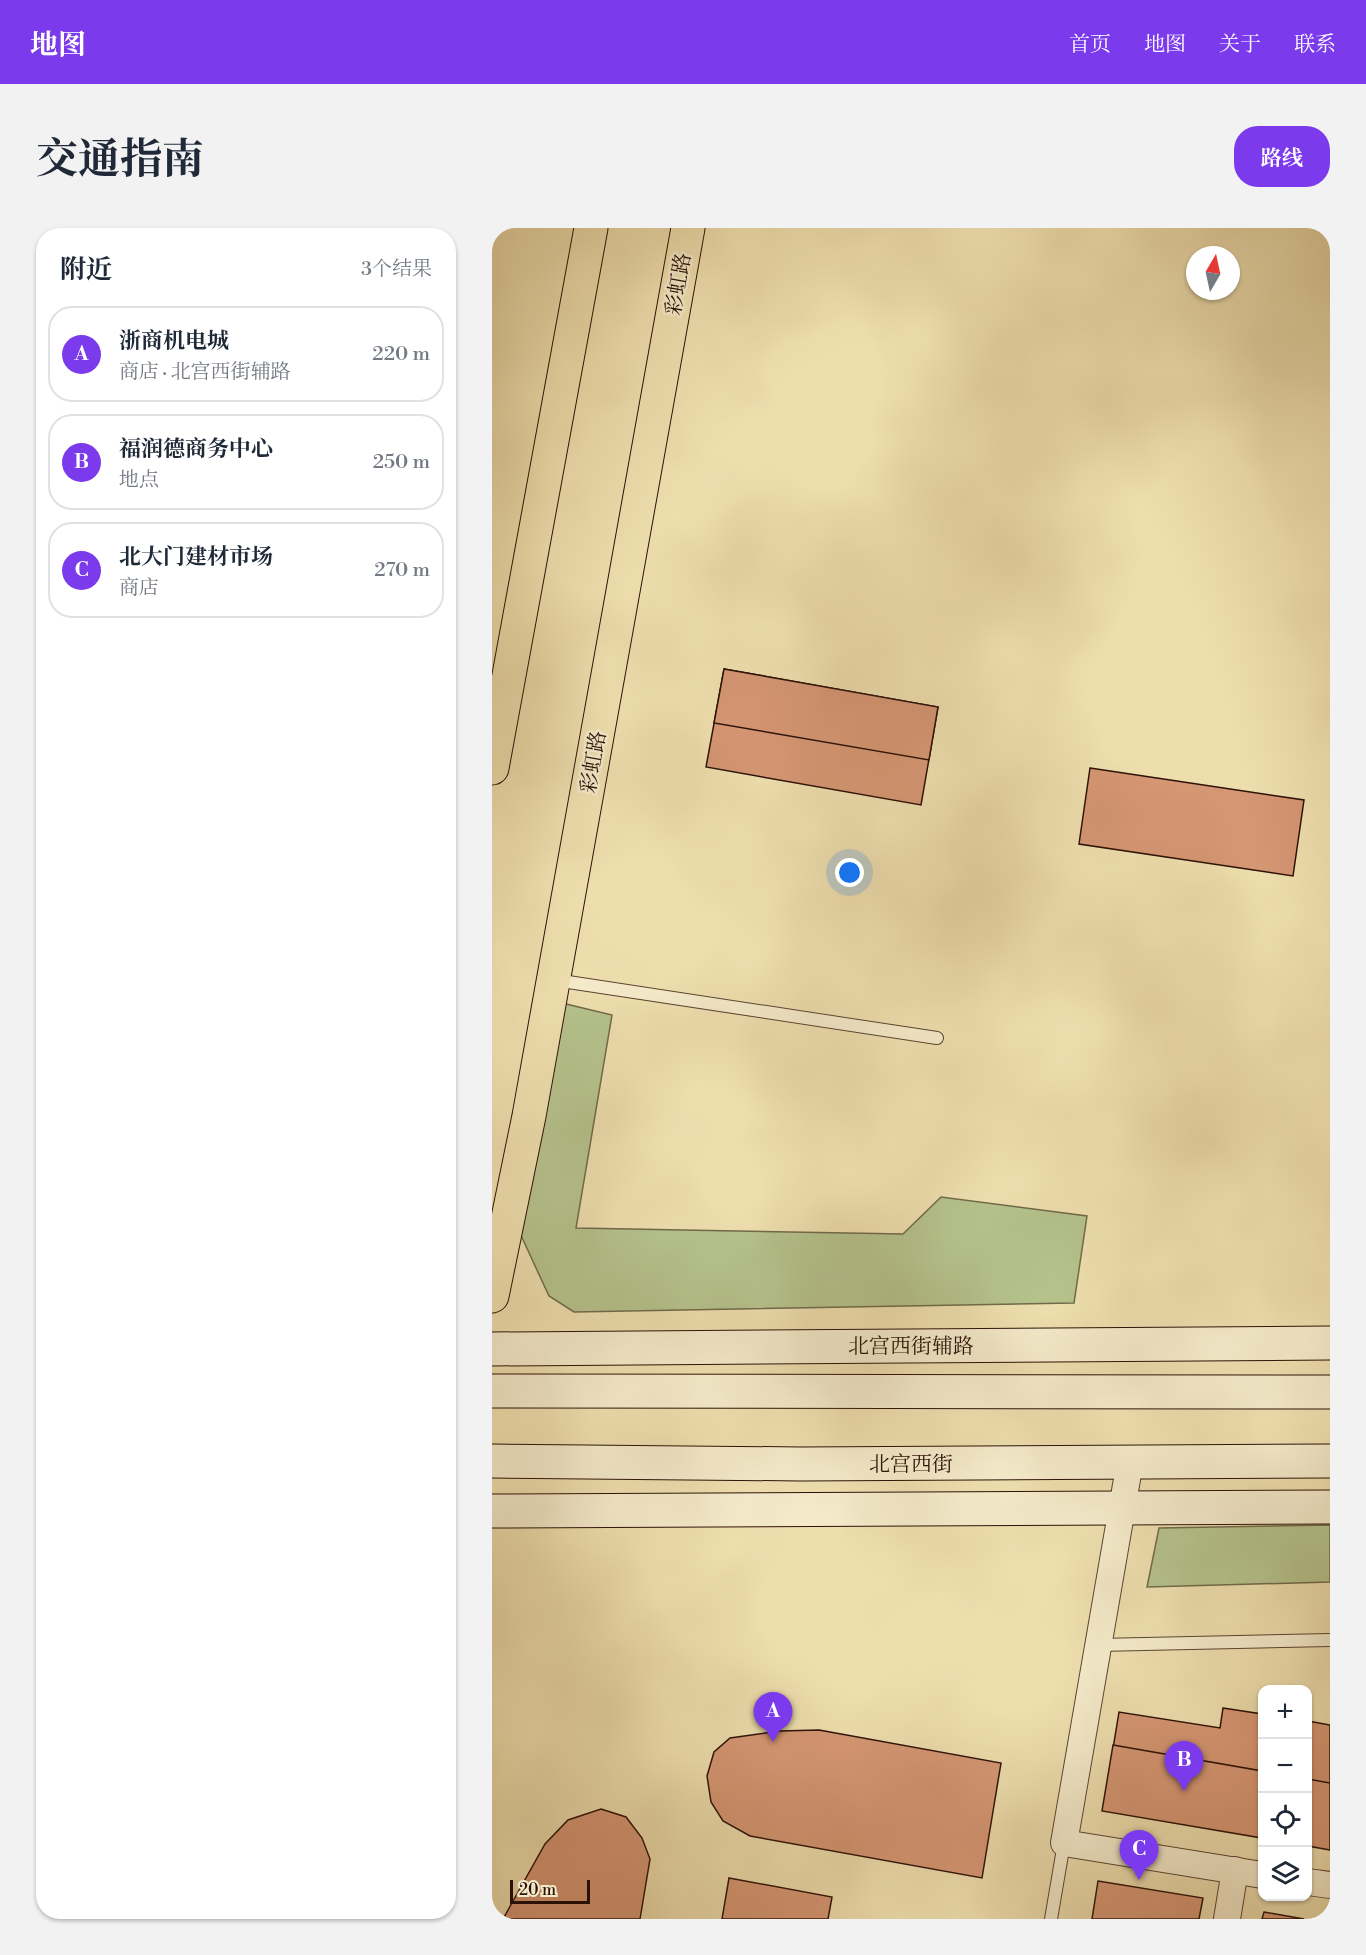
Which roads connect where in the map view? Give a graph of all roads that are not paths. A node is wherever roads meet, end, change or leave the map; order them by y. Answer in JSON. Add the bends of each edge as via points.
{"nodes":[{"id":1,"x":591,"y":228,"type":"edge"},
{"id":2,"x":688,"y":228,"type":"edge"},
{"id":3,"x":492,"y":768,"type":"edge"},
{"id":4,"x":554,"y":980,"type":"junction"},
{"id":5,"x":937,"y":1038,"type":"dead end"},
{"id":6,"x":492,"y":1296,"type":"edge"},
{"id":7,"x":1330,"y":1343,"type":"edge"},
{"id":8,"x":492,"y":1348,"type":"edge"},
{"id":9,"x":492,"y":1391,"type":"edge"},
{"id":10,"x":1330,"y":1392,"type":"edge"},
{"id":11,"x":492,"y":1461,"type":"edge"},
{"id":12,"x":1330,"y":1461,"type":"edge"},
{"id":13,"x":1130,"y":1462,"type":"junction"},
{"id":14,"x":1330,"y":1507,"type":"edge"},
{"id":15,"x":1122,"y":1508,"type":"junction"},
{"id":16,"x":492,"y":1511,"type":"edge"},
{"id":17,"x":1330,"y":1640,"type":"edge"},
{"id":18,"x":1098,"y":1645,"type":"junction"},
{"id":19,"x":1064,"y":1843,"type":"junction"},
{"id":20,"x":1235,"y":1870,"type":"junction"},
{"id":21,"x":1258,"y":1874,"type":"edge"},
{"id":22,"x":1312,"y":1883,"type":"edge"},
{"id":23,"x":1330,"y":1885,"type":"edge"},
{"id":24,"x":1051,"y":1919,"type":"edge"},
{"id":25,"x":1227,"y":1919,"type":"edge"}],
"edges":[{"from":1,"to":3,"type":"main road"},
{"from":2,"to":4,"type":"main road","name":"彩虹路"},
{"from":4,"to":5,"type":"lane"},
{"from":4,"to":6,"type":"main road","name":"彩虹路"},
{"from":7,"to":8,"type":"street","name":"北宫西街辅路"},
{"from":9,"to":10,"type":"street"},
{"from":11,"to":13,"type":"street","name":"北宫西街"},
{"from":12,"to":13,"type":"street","name":"北宫西街"},
{"from":13,"to":15,"type":"street"},
{"from":14,"to":15,"type":"street"},
{"from":15,"to":16,"type":"street"},
{"from":15,"to":18,"type":"street"},
{"from":17,"to":18,"type":"lane"},
{"from":18,"to":19,"type":"street"},
{"from":19,"to":20,"type":"street"},
{"from":19,"to":24,"type":"lane"},
{"from":20,"to":21,"type":"street"},
{"from":20,"to":25,"type":"street"},
{"from":22,"to":23,"type":"street"}]}
